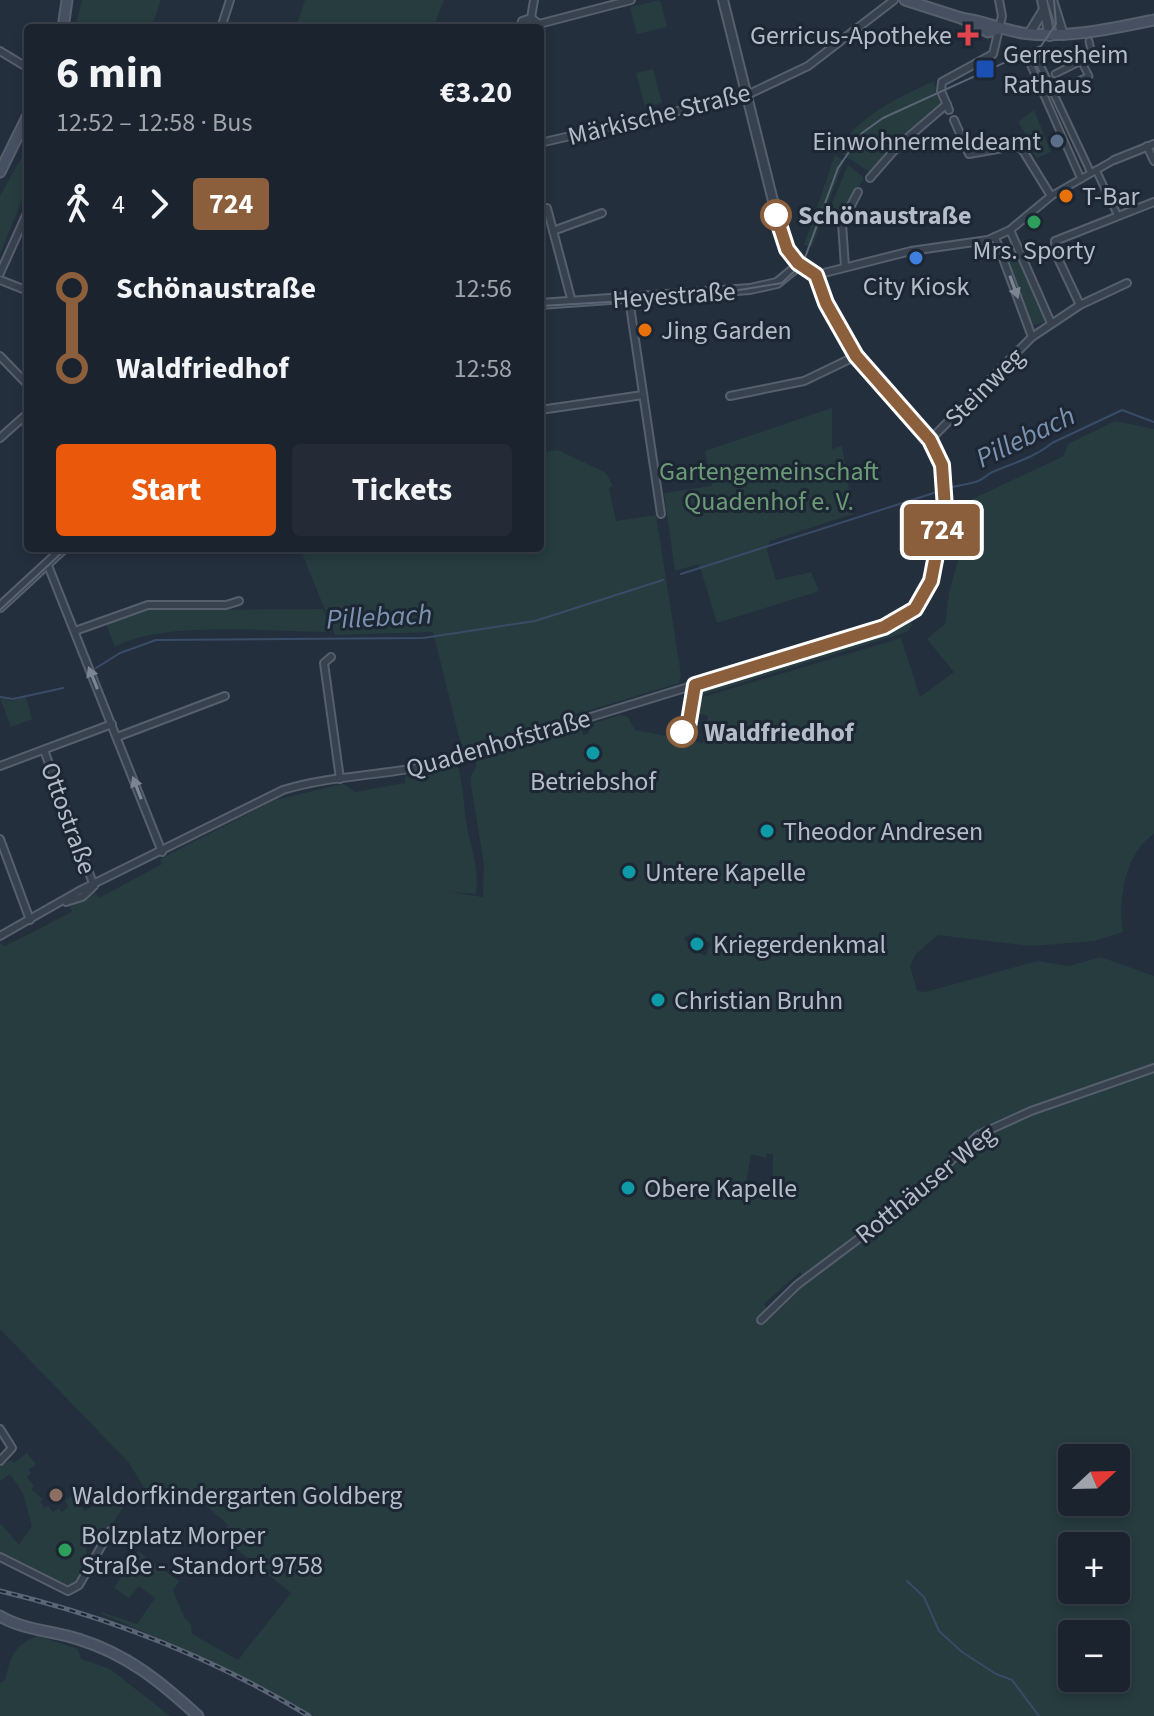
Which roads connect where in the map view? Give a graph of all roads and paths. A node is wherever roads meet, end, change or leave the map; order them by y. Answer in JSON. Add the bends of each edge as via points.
{"nodes":[{"id":1,"x":230,"y":0,"type":"edge"},
{"id":2,"x":534,"y":0,"type":"edge"},
{"id":3,"x":631,"y":0,"type":"edge"},
{"id":4,"x":723,"y":0,"type":"edge"},
{"id":5,"x":894,"y":0,"type":"edge"},
{"id":6,"x":905,"y":0,"type":"edge"},
{"id":7,"x":999,"y":0,"type":"edge"},
{"id":8,"x":1042,"y":0,"type":"edge"},
{"id":9,"x":1052,"y":0,"type":"edge"},
{"id":10,"x":69,"y":3,"type":"edge"},
{"id":11,"x":1043,"y":10,"type":"junction"},
{"id":12,"x":531,"y":18,"type":"junction"},
{"id":13,"x":1154,"y":20,"type":"edge"},
{"id":14,"x":64,"y":24,"type":"edge"},
{"id":15,"x":222,"y":24,"type":"edge"},
{"id":16,"x":521,"y":24,"type":"edge"},
{"id":17,"x":1000,"y":29,"type":"junction"},
{"id":18,"x":1029,"y":34,"type":"junction"},
{"id":19,"x":1063,"y":35,"type":"junction"},
{"id":20,"x":1050,"y":36,"type":"junction"},
{"id":21,"x":1089,"y":41,"type":"dead end"},
{"id":22,"x":0,"y":51,"type":"edge"},
{"id":23,"x":1035,"y":54,"type":"dead end"},
{"id":24,"x":1081,"y":61,"type":"junction"},
{"id":25,"x":24,"y":66,"type":"edge"},
{"id":26,"x":1031,"y":66,"type":"tunnel mouth"},
{"id":27,"x":1063,"y":71,"type":"junction"},
{"id":28,"x":1046,"y":79,"type":"junction"},
{"id":29,"x":1053,"y":93,"type":"junction"},
{"id":30,"x":747,"y":95,"type":"junction"},
{"id":31,"x":954,"y":120,"type":"dead end"},
{"id":32,"x":24,"y":123,"type":"edge"},
{"id":33,"x":1064,"y":134,"type":"junction"},
{"id":34,"x":544,"y":142,"type":"edge"},
{"id":35,"x":1151,"y":145,"type":"edge"},
{"id":36,"x":1074,"y":155,"type":"junction"},
{"id":37,"x":1114,"y":160,"type":"joint"},
{"id":38,"x":1154,"y":161,"type":"edge"},
{"id":39,"x":1086,"y":163,"type":"junction"},
{"id":40,"x":1074,"y":168,"type":"junction"},
{"id":41,"x":1093,"y":171,"type":"junction"},
{"id":42,"x":0,"y":172,"type":"edge"},
{"id":43,"x":870,"y":178,"type":"dead end"},
{"id":44,"x":1081,"y":179,"type":"junction"},
{"id":45,"x":858,"y":192,"type":"dead end"},
{"id":46,"x":1051,"y":196,"type":"junction"},
{"id":47,"x":1154,"y":202,"type":"edge"},
{"id":48,"x":547,"y":208,"type":"dead end"},
{"id":49,"x":602,"y":213,"type":"dead end"},
{"id":50,"x":1118,"y":216,"type":"junction"},
{"id":51,"x":24,"y":220,"type":"edge"},
{"id":52,"x":1010,"y":230,"type":"junction"},
{"id":53,"x":553,"y":231,"type":"junction"},
{"id":54,"x":995,"y":237,"type":"junction"},
{"id":55,"x":799,"y":265,"type":"junction"},
{"id":56,"x":845,"y":267,"type":"junction"},
{"id":57,"x":0,"y":273,"type":"edge"},
{"id":58,"x":816,"y":275,"type":"junction"},
{"id":59,"x":0,"y":280,"type":"edge"},
{"id":60,"x":1127,"y":283,"type":"dead end"},
{"id":61,"x":24,"y":289,"type":"edge"},
{"id":62,"x":629,"y":299,"type":"junction"},
{"id":63,"x":572,"y":302,"type":"junction"},
{"id":64,"x":544,"y":304,"type":"edge"},
{"id":65,"x":1080,"y":305,"type":"junction"},
{"id":66,"x":1051,"y":323,"type":"junction"},
{"id":67,"x":1032,"y":337,"type":"junction"},
{"id":68,"x":0,"y":356,"type":"edge"},
{"id":69,"x":856,"y":356,"type":"junction"},
{"id":70,"x":24,"y":381,"type":"edge"},
{"id":71,"x":643,"y":395,"type":"junction"},
{"id":72,"x":730,"y":396,"type":"dead end"},
{"id":73,"x":544,"y":409,"type":"edge"},
{"id":74,"x":24,"y":417,"type":"edge"},
{"id":75,"x":0,"y":438,"type":"edge"},
{"id":76,"x":930,"y":440,"type":"junction"},
{"id":77,"x":661,"y":514,"type":"dead end"},
{"id":78,"x":59,"y":552,"type":"edge"},
{"id":79,"x":47,"y":563,"type":"junction"},
{"id":80,"x":239,"y":601,"type":"dead end"},
{"id":81,"x":0,"y":607,"type":"edge"},
{"id":82,"x":910,"y":614,"type":"joint"},
{"id":83,"x":75,"y":631,"type":"junction"},
{"id":84,"x":331,"y":657,"type":"dead end"},
{"id":85,"x":225,"y":696,"type":"dead end"},
{"id":86,"x":112,"y":724,"type":"junction"},
{"id":87,"x":117,"y":737,"type":"junction"},
{"id":88,"x":44,"y":750,"type":"junction"},
{"id":89,"x":0,"y":766,"type":"edge"},
{"id":90,"x":340,"y":779,"type":"junction"},
{"id":91,"x":0,"y":839,"type":"edge"},
{"id":92,"x":162,"y":852,"type":"junction"},
{"id":93,"x":94,"y":886,"type":"junction"},
{"id":94,"x":30,"y":920,"type":"junction"},
{"id":95,"x":0,"y":936,"type":"edge"},
{"id":96,"x":1154,"y":1068,"type":"edge"},
{"id":97,"x":761,"y":1320,"type":"dead end"},
{"id":98,"x":0,"y":1429,"type":"edge"},
{"id":99,"x":0,"y":1461,"type":"edge"},
{"id":100,"x":110,"y":1531,"type":"dead end"},
{"id":101,"x":0,"y":1557,"type":"edge"},
{"id":102,"x":0,"y":1616,"type":"edge"},
{"id":103,"x":198,"y":1716,"type":"edge"}],
"edges":[{"from":1,"to":15,"type":"street"},
{"from":2,"to":12,"type":"street"},
{"from":3,"to":12,"type":"street","via":[[539,24]]},
{"from":4,"to":30,"type":"street"},
{"from":5,"to":30,"type":"street","name":"Märkische Straße","via":[[808,66]]},
{"from":6,"to":17,"type":"main road"},
{"from":7,"to":17,"type":"street"},
{"from":8,"to":11,"type":"street"},
{"from":9,"to":19,"type":"street"},
{"from":10,"to":14,"type":"main road"},
{"from":11,"to":18,"type":"street"},
{"from":11,"to":20,"type":"street"},
{"from":12,"to":16,"type":"street"},
{"from":13,"to":19,"type":"main road"},
{"from":17,"to":18,"type":"main road"},
{"from":17,"to":43,"type":"street","via":[[993,54],[943,79],[941,91],[948,107],[898,146]]},
{"from":18,"to":20,"type":"main road"},
{"from":19,"to":20,"type":"main road"},
{"from":21,"to":24,"type":"street","via":[[1092,55]]},
{"from":22,"to":25,"type":"street"},
{"from":23,"to":28,"type":"street"},
{"from":24,"to":27,"type":"street"},
{"from":24,"to":29,"type":"street","via":[[1088,77]]},
{"from":26,"to":33,"type":"street","via":[[1054,123]]},
{"from":27,"to":28,"type":"street"},
{"from":27,"to":28,"type":"street"},
{"from":28,"to":29,"type":"street"},
{"from":29,"to":33,"type":"street"},
{"from":30,"to":34,"type":"street","name":"Märkische Straße"},
{"from":30,"to":55,"type":"street","via":[[785,244]]},
{"from":31,"to":46,"type":"street","via":[[969,154],[1022,149]]},
{"from":32,"to":42,"type":"main road"},
{"from":33,"to":36,"type":"street"},
{"from":33,"to":36,"type":"street"},
{"from":35,"to":37,"type":"street"},
{"from":35,"to":38,"type":"street"},
{"from":36,"to":39,"type":"street"},
{"from":36,"to":40,"type":"street"},
{"from":37,"to":41,"type":"street"},
{"from":39,"to":40,"type":"street"},
{"from":39,"to":41,"type":"street"},
{"from":40,"to":44,"type":"street"},
{"from":41,"to":44,"type":"street"},
{"from":41,"to":50,"type":"street"},
{"from":44,"to":46,"type":"street"},
{"from":45,"to":56,"type":"street","via":[[842,223]]},
{"from":46,"to":52,"type":"street"},
{"from":47,"to":50,"type":"street"},
{"from":48,"to":53,"type":"street"},
{"from":49,"to":53,"type":"street"},
{"from":50,"to":65,"type":"street","via":[[1054,243]]},
{"from":51,"to":57,"type":"street"},
{"from":52,"to":54,"type":"street"},
{"from":52,"to":66,"type":"street"},
{"from":53,"to":63,"type":"street"},
{"from":54,"to":56,"type":"street"},
{"from":54,"to":67,"type":"street","one_way":true},
{"from":55,"to":58,"type":"street"},
{"from":55,"to":62,"type":"street","name":"Heyestraße","via":[[786,278],[761,288]]},
{"from":56,"to":58,"type":"street"},
{"from":58,"to":69,"type":"street"},
{"from":59,"to":61,"type":"street"},
{"from":60,"to":65,"type":"street","name":"Steinweg"},
{"from":62,"to":63,"type":"street","name":"Heyestraße"},
{"from":62,"to":71,"type":"street"},
{"from":63,"to":64,"type":"street","name":"Heyestraße"},
{"from":65,"to":66,"type":"street","name":"Steinweg"},
{"from":66,"to":67,"type":"street","name":"Steinweg"},
{"from":67,"to":76,"type":"street","name":"Steinweg"},
{"from":68,"to":70,"type":"street"},
{"from":69,"to":72,"type":"street","via":[[813,379]]},
{"from":69,"to":76,"type":"street"},
{"from":71,"to":73,"type":"street"},
{"from":71,"to":77,"type":"street"},
{"from":74,"to":75,"type":"street"},
{"from":76,"to":82,"type":"street","name":"Steinweg","via":[[939,457],[945,496],[933,575]]},
{"from":78,"to":79,"type":"street"},
{"from":79,"to":81,"type":"street"},
{"from":79,"to":83,"type":"street"},
{"from":80,"to":83,"type":"street","via":[[148,605]]},
{"from":82,"to":90,"type":"street","name":"Quadenhofstraße","via":[[884,627],[444,762]]},
{"from":86,"to":83,"type":"street","one_way":true},
{"from":84,"to":90,"type":"street","via":[[324,663]]},
{"from":85,"to":87,"type":"street"},
{"from":86,"to":87,"type":"street"},
{"from":86,"to":88,"type":"street"},
{"from":92,"to":87,"type":"street","one_way":true},
{"from":88,"to":89,"type":"street"},
{"from":88,"to":93,"type":"street","name":"Ottostraße"},
{"from":90,"to":92,"type":"street","name":"Quadenhofstraße","via":[[277,792]]},
{"from":91,"to":94,"type":"street"},
{"from":92,"to":93,"type":"street","name":"Quadenhofstraße"},
{"from":93,"to":94,"type":"street","name":"Quadenhofstraße"},
{"from":94,"to":95,"type":"street","name":"Quadenhofstraße"},
{"from":96,"to":97,"type":"street","name":"Rotthäuser Weg","via":[[978,1135],[910,1200],[797,1285]]},
{"from":98,"to":99,"type":"street","via":[[12,1448]]},
{"from":100,"to":101,"type":"street","via":[[79,1585],[68,1591]]},
{"from":102,"to":103,"type":"main road","via":[[121,1656],[156,1678]]}]}
